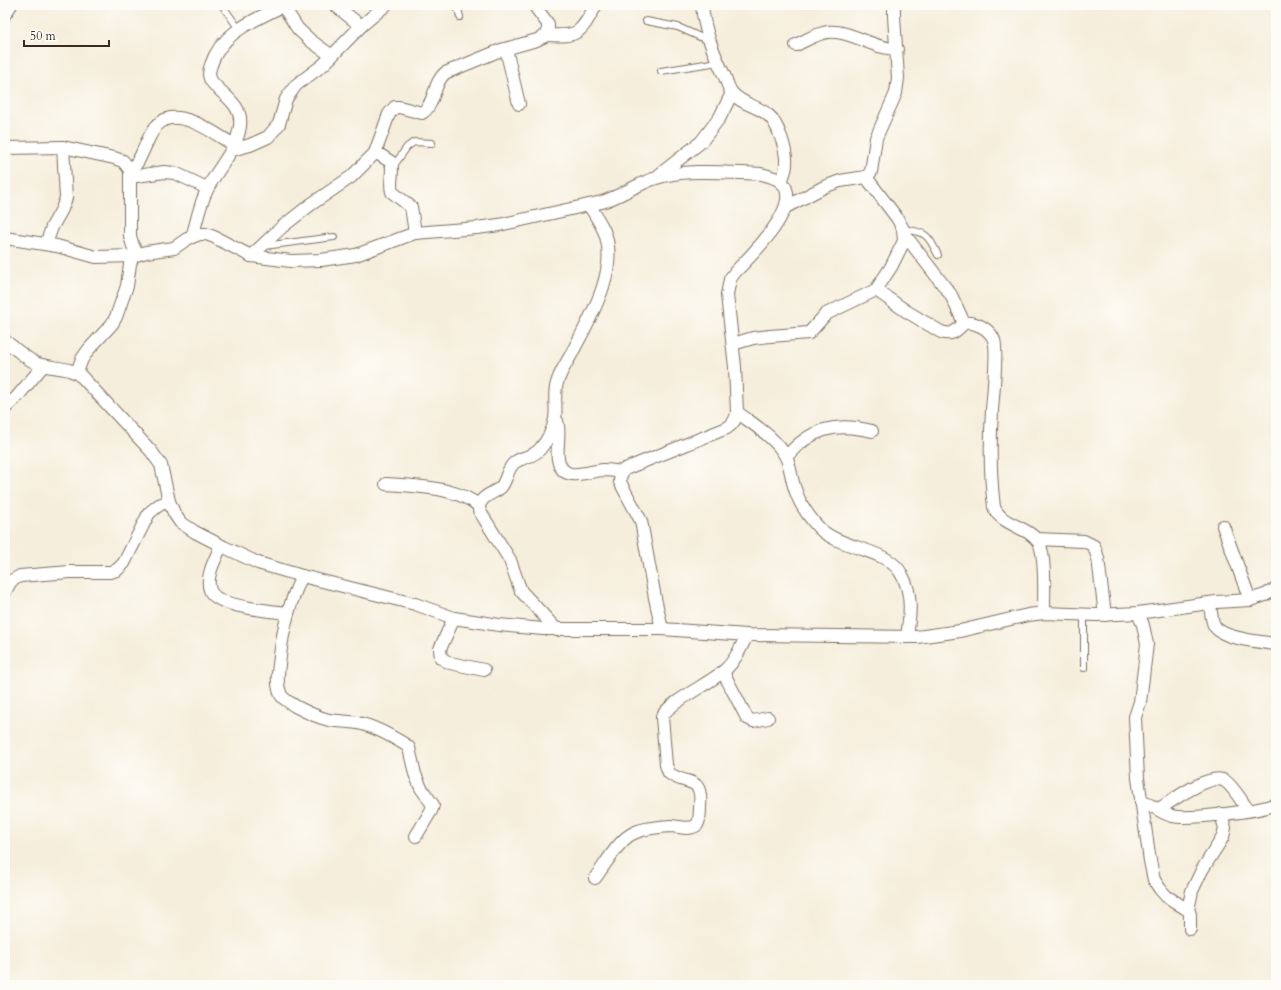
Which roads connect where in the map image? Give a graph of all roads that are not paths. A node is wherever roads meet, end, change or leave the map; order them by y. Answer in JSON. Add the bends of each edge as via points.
{"nodes":[{"id":1,"x":11,"y":5,"type":"edge"},
{"id":2,"x":222,"y":5,"type":"edge"},
{"id":3,"x":283,"y":5,"type":"edge"},
{"id":4,"x":335,"y":5,"type":"edge"},
{"id":5,"x":386,"y":5,"type":"edge"},
{"id":6,"x":457,"y":5,"type":"edge"},
{"id":7,"x":534,"y":5,"type":"edge"},
{"id":8,"x":596,"y":5,"type":"edge"},
{"id":9,"x":702,"y":5,"type":"edge"},
{"id":10,"x":894,"y":5,"type":"edge"},
{"id":11,"x":5,"y":14,"type":"edge"},
{"id":12,"x":460,"y":16,"type":"dead end"},
{"id":13,"x":646,"y":20,"type":"dead end"},
{"id":14,"x":361,"y":26,"type":"junction"},
{"id":15,"x":239,"y":29,"type":"junction"},
{"id":16,"x":547,"y":35,"type":"junction"},
{"id":17,"x":709,"y":41,"type":"junction"},
{"id":18,"x":796,"y":45,"type":"dead end"},
{"id":19,"x":506,"y":49,"type":"junction"},
{"id":20,"x":897,"y":49,"type":"junction"},
{"id":21,"x":332,"y":56,"type":"junction"},
{"id":22,"x":718,"y":62,"type":"junction"},
{"id":23,"x":661,"y":71,"type":"dead end"},
{"id":24,"x":732,"y":93,"type":"junction"},
{"id":25,"x":519,"y":104,"type":"dead end"},
{"id":26,"x":432,"y":143,"type":"dead end"},
{"id":27,"x":63,"y":147,"type":"junction"},
{"id":28,"x":5,"y":148,"type":"edge"},
{"id":29,"x":233,"y":148,"type":"junction"},
{"id":30,"x":376,"y":152,"type":"junction"},
{"id":31,"x":392,"y":168,"type":"junction"},
{"id":32,"x":130,"y":174,"type":"junction"},
{"id":33,"x":866,"y":177,"type":"junction"},
{"id":34,"x":655,"y":178,"type":"junction"},
{"id":35,"x":781,"y":182,"type":"junction"},
{"id":36,"x":208,"y":188,"type":"junction"},
{"id":37,"x":589,"y":205,"type":"junction"},
{"id":38,"x":786,"y":207,"type":"junction"},
{"id":39,"x":904,"y":232,"type":"junction"},
{"id":40,"x":415,"y":233,"type":"junction"},
{"id":41,"x":192,"y":237,"type":"junction"},
{"id":42,"x":334,"y":237,"type":"dead end"},
{"id":43,"x":5,"y":238,"type":"edge"},
{"id":44,"x":46,"y":244,"type":"junction"},
{"id":45,"x":261,"y":247,"type":"junction"},
{"id":46,"x":136,"y":255,"type":"junction"},
{"id":47,"x":938,"y":255,"type":"dead end"},
{"id":48,"x":251,"y":256,"type":"junction"},
{"id":49,"x":876,"y":290,"type":"junction"},
{"id":50,"x":964,"y":323,"type":"junction"},
{"id":51,"x":5,"y":340,"type":"edge"},
{"id":52,"x":733,"y":344,"type":"junction"},
{"id":53,"x":43,"y":366,"type":"junction"},
{"id":54,"x":77,"y":372,"type":"junction"},
{"id":55,"x":5,"y":408,"type":"edge"},
{"id":56,"x":737,"y":412,"type":"junction"},
{"id":57,"x":555,"y":418,"type":"junction"},
{"id":58,"x":872,"y":431,"type":"dead end"},
{"id":59,"x":786,"y":457,"type":"junction"},
{"id":60,"x":622,"y":472,"type":"junction"},
{"id":61,"x":386,"y":484,"type":"dead end"},
{"id":62,"x":169,"y":501,"type":"junction"},
{"id":63,"x":479,"y":506,"type":"junction"},
{"id":64,"x":1223,"y":526,"type":"dead end"},
{"id":65,"x":1036,"y":539,"type":"junction"},
{"id":66,"x":221,"y":546,"type":"junction"},
{"id":67,"x":302,"y":576,"type":"junction"},
{"id":68,"x":1276,"y":589,"type":"edge"},
{"id":69,"x":5,"y":592,"type":"edge"},
{"id":70,"x":1250,"y":600,"type":"junction"},
{"id":71,"x":1210,"y":603,"type":"junction"},
{"id":72,"x":1138,"y":612,"type":"junction"},
{"id":73,"x":288,"y":613,"type":"junction"},
{"id":74,"x":1044,"y":613,"type":"junction"},
{"id":75,"x":1084,"y":615,"type":"junction"},
{"id":76,"x":1105,"y":615,"type":"junction"},
{"id":77,"x":454,"y":618,"type":"junction"},
{"id":78,"x":662,"y":629,"type":"junction"},
{"id":79,"x":557,"y":630,"type":"junction"},
{"id":80,"x":747,"y":635,"type":"junction"},
{"id":81,"x":907,"y":637,"type":"junction"},
{"id":82,"x":1276,"y":644,"type":"edge"},
{"id":83,"x":1084,"y":668,"type":"dead end"},
{"id":84,"x":484,"y":670,"type":"dead end"},
{"id":85,"x":723,"y":672,"type":"junction"},
{"id":86,"x":768,"y":718,"type":"dead end"},
{"id":87,"x":1141,"y":802,"type":"junction"},
{"id":88,"x":1276,"y":804,"type":"edge"},
{"id":89,"x":1158,"y":809,"type":"junction"},
{"id":90,"x":1248,"y":810,"type":"junction"},
{"id":91,"x":1221,"y":814,"type":"junction"},
{"id":92,"x":416,"y":836,"type":"dead end"},
{"id":93,"x":595,"y":878,"type":"dead end"},
{"id":94,"x":1188,"y":910,"type":"junction"},
{"id":95,"x":1190,"y":929,"type":"dead end"}],
"edges":[{"from":1,"to":11,"type":"street"},
{"from":2,"to":15,"type":"lane"},
{"from":3,"to":15,"type":"street"},
{"from":3,"to":21,"type":"street","via":[[298,29]]},
{"from":4,"to":14,"type":"street"},
{"from":5,"to":14,"type":"street"},
{"from":6,"to":12,"type":"lane"},
{"from":7,"to":16,"type":"street","via":[[548,24]]},
{"from":8,"to":16,"type":"street","via":[[576,33]]},
{"from":9,"to":17,"type":"street"},
{"from":10,"to":20,"type":"street"},
{"from":13,"to":17,"type":"lane","via":[[678,27]]},
{"from":14,"to":21,"type":"street"},
{"from":15,"to":29,"type":"street","via":[[224,40],[211,63],[209,72],[212,82],[238,110],[240,126]]},
{"from":16,"to":19,"type":"street"},
{"from":17,"to":22,"type":"street"},
{"from":18,"to":20,"type":"street","via":[[826,32],[836,32],[874,45]]},
{"from":19,"to":25,"type":"street"},
{"from":19,"to":30,"type":"street","via":[[445,73],[424,112],[395,108],[389,114]]},
{"from":20,"to":33,"type":"street","via":[[896,93],[876,138],[872,169]]},
{"from":21,"to":29,"type":"street","via":[[296,85],[286,99],[279,124],[268,137],[250,145]]},
{"from":22,"to":23,"type":"lane"},
{"from":22,"to":24,"type":"street"},
{"from":24,"to":34,"type":"street","via":[[720,117],[701,142]]},
{"from":24,"to":35,"type":"street","via":[[766,113],[775,123],[786,162]]},
{"from":26,"to":31,"type":"lane","via":[[414,142]]},
{"from":27,"to":28,"type":"street"},
{"from":27,"to":32,"type":"street","via":[[123,161]]},
{"from":27,"to":44,"type":"street","via":[[66,198]]},
{"from":29,"to":32,"type":"street","via":[[205,127],[183,119],[170,118],[161,121],[154,128]]},
{"from":29,"to":36,"type":"street"},
{"from":30,"to":31,"type":"street","via":[[391,162]]},
{"from":30,"to":45,"type":"street","via":[[351,177],[310,205]]},
{"from":31,"to":40,"type":"street","via":[[392,192],[411,208]]},
{"from":32,"to":36,"type":"street","via":[[175,173]]},
{"from":32,"to":46,"type":"street","via":[[130,236]]},
{"from":33,"to":38,"type":"street","via":[[840,181]]},
{"from":33,"to":39,"type":"street","via":[[897,218]]},
{"from":34,"to":35,"type":"street","via":[[690,172],[741,173],[771,176]]},
{"from":34,"to":37,"type":"street","via":[[614,198]]},
{"from":35,"to":38,"type":"street","via":[[788,196]]},
{"from":36,"to":41,"type":"street"},
{"from":37,"to":40,"type":"street","via":[[499,225]]},
{"from":37,"to":57,"type":"street","via":[[604,232],[608,248],[606,274],[595,306],[557,383],[554,400]]},
{"from":38,"to":52,"type":"street","via":[[769,236],[730,279],[727,295]]},
{"from":39,"to":47,"type":"lane","via":[[914,230],[925,235]]},
{"from":39,"to":49,"type":"street","via":[[904,241]]},
{"from":39,"to":50,"type":"street","via":[[951,295]]},
{"from":40,"to":48,"type":"street","via":[[356,255],[291,261]]},
{"from":41,"to":46,"type":"street","via":[[174,248]]},
{"from":41,"to":48,"type":"street","via":[[206,234]]},
{"from":42,"to":45,"type":"lane"},
{"from":43,"to":44,"type":"street"},
{"from":44,"to":46,"type":"street","via":[[96,256]]},
{"from":45,"to":48,"type":"street"},
{"from":46,"to":54,"type":"street","via":[[130,264],[127,286],[116,317],[110,328],[89,349]]},
{"from":49,"to":50,"type":"street","via":[[906,311],[948,334]]},
{"from":49,"to":52,"type":"street","via":[[826,314],[806,334],[753,338]]},
{"from":50,"to":65,"type":"street","via":[[974,323],[983,328],[991,335],[995,345],[991,453],[994,507],[1000,516]]},
{"from":51,"to":53,"type":"street"},
{"from":52,"to":56,"type":"street"},
{"from":53,"to":54,"type":"street"},
{"from":53,"to":55,"type":"street"},
{"from":54,"to":62,"type":"street","via":[[161,465]]},
{"from":56,"to":59,"type":"street","via":[[764,433]]},
{"from":56,"to":60,"type":"street","via":[[736,419],[727,428]]},
{"from":57,"to":60,"type":"street","via":[[558,426],[558,459],[562,468],[574,475],[602,470]]},
{"from":57,"to":63,"type":"street","via":[[551,432],[539,450],[513,464],[500,488],[486,496]]},
{"from":58,"to":59,"type":"street","via":[[837,426],[812,435]]},
{"from":59,"to":81,"type":"street","via":[[795,491],[805,510],[820,528],[840,542],[891,562],[902,574],[910,600]]},
{"from":60,"to":78,"type":"street","via":[[620,482],[641,521]]},
{"from":61,"to":63,"type":"street","via":[[439,489]]},
{"from":62,"to":66,"type":"street","via":[[180,522]]},
{"from":62,"to":69,"type":"street","via":[[149,513],[124,562],[117,570],[20,576],[11,581]]},
{"from":63,"to":79,"type":"street","via":[[510,560],[522,591]]},
{"from":64,"to":70,"type":"street"},
{"from":65,"to":74,"type":"street","via":[[1042,551]]},
{"from":65,"to":76,"type":"street","via":[[1084,542],[1094,546],[1098,558]]},
{"from":66,"to":67,"type":"street","via":[[258,563]]},
{"from":66,"to":73,"type":"street","via":[[210,575],[210,592],[214,597],[236,605]]},
{"from":67,"to":73,"type":"street"},
{"from":67,"to":77,"type":"street","via":[[415,604]]},
{"from":68,"to":70,"type":"street"},
{"from":70,"to":71,"type":"street"},
{"from":71,"to":72,"type":"street"},
{"from":71,"to":82,"type":"street","via":[[1217,629],[1248,640]]},
{"from":72,"to":76,"type":"street"},
{"from":72,"to":87,"type":"street","via":[[1147,644],[1140,702],[1135,717]]},
{"from":73,"to":92,"type":"street","via":[[278,680],[282,696],[314,716],[375,728],[409,748],[415,774],[433,805]]},
{"from":74,"to":75,"type":"street"},
{"from":74,"to":81,"type":"street","via":[[1004,619],[960,631]]},
{"from":75,"to":76,"type":"street"},
{"from":75,"to":83,"type":"lane"},
{"from":77,"to":79,"type":"street"},
{"from":77,"to":84,"type":"street","via":[[440,649],[441,658],[450,663]]},
{"from":78,"to":79,"type":"street"},
{"from":78,"to":80,"type":"street"},
{"from":80,"to":81,"type":"street"},
{"from":80,"to":85,"type":"street","via":[[733,661]]},
{"from":85,"to":86,"type":"street","via":[[747,718],[753,721]]},
{"from":85,"to":93,"type":"street","via":[[669,708],[662,717],[669,773],[696,785],[700,791],[697,826],[659,827],[631,834]]},
{"from":87,"to":89,"type":"street"},
{"from":87,"to":94,"type":"street","via":[[1154,880],[1166,896]]},
{"from":88,"to":90,"type":"street"},
{"from":89,"to":90,"type":"street","via":[[1201,783],[1217,779],[1230,786]]},
{"from":89,"to":91,"type":"street","via":[[1171,816],[1182,817]]},
{"from":90,"to":91,"type":"street"},
{"from":91,"to":94,"type":"street","via":[[1225,828],[1223,837],[1202,870],[1192,891]]},
{"from":94,"to":95,"type":"street"}]}
